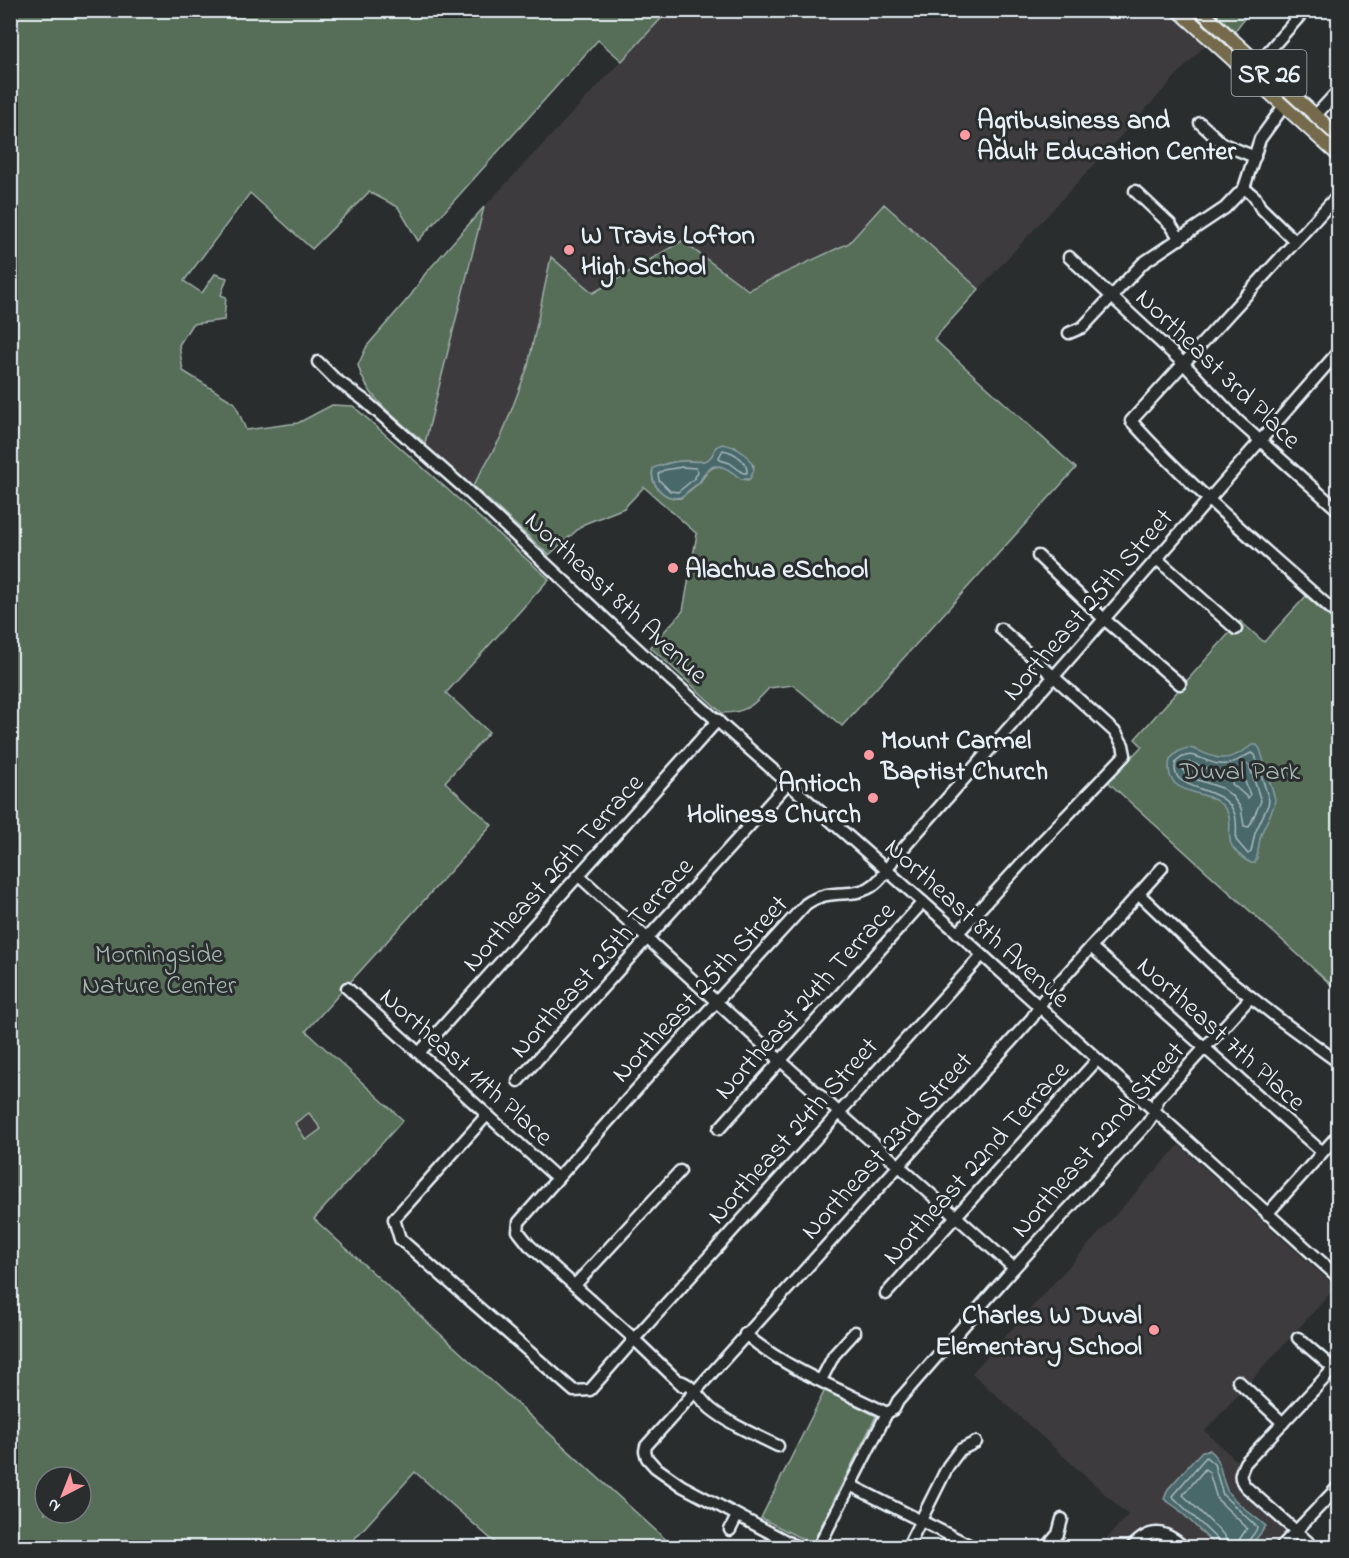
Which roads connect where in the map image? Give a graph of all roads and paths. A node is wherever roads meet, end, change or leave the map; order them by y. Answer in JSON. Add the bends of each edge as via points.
{"nodes":[{"id":1,"x":1178,"y":10,"type":"edge"},
{"id":2,"x":1200,"y":10,"type":"edge"},
{"id":3,"x":1305,"y":10,"type":"edge"},
{"id":4,"x":1258,"y":63,"type":"junction"},
{"id":5,"x":1248,"y":74,"type":"junction"},
{"id":6,"x":1338,"y":91,"type":"edge"},
{"id":7,"x":1294,"y":95,"type":"junction"},
{"id":8,"x":1284,"y":106,"type":"junction"},
{"id":9,"x":1316,"y":115,"type":"junction"},
{"id":10,"x":1200,"y":123,"type":"dead end"},
{"id":11,"x":1306,"y":126,"type":"junction"},
{"id":12,"x":1338,"y":135,"type":"edge"},
{"id":13,"x":1338,"y":155,"type":"edge"},
{"id":14,"x":1255,"y":157,"type":"junction"},
{"id":15,"x":1244,"y":188,"type":"junction"},
{"id":16,"x":1135,"y":191,"type":"dead end"},
{"id":17,"x":1338,"y":195,"type":"edge"},
{"id":18,"x":1180,"y":239,"type":"junction"},
{"id":19,"x":1295,"y":241,"type":"junction"},
{"id":20,"x":1069,"y":257,"type":"dead end"},
{"id":21,"x":1112,"y":297,"type":"junction"},
{"id":22,"x":1069,"y":333,"type":"dead end"},
{"id":23,"x":1338,"y":352,"type":"edge"},
{"id":24,"x":318,"y":362,"type":"dead end"},
{"id":25,"x":1183,"y":363,"type":"junction"},
{"id":26,"x":1333,"y":367,"type":"edge"},
{"id":27,"x":1261,"y":441,"type":"junction"},
{"id":28,"x":1209,"y":500,"type":"junction"},
{"id":29,"x":1338,"y":510,"type":"edge"},
{"id":30,"x":1038,"y":556,"type":"dead end"},
{"id":31,"x":1157,"y":559,"type":"junction"},
{"id":32,"x":1338,"y":615,"type":"edge"},
{"id":33,"x":1104,"y":619,"type":"junction"},
{"id":34,"x":1001,"y":629,"type":"dead end"},
{"id":35,"x":1236,"y":629,"type":"dead end"},
{"id":36,"x":1053,"y":677,"type":"junction"},
{"id":37,"x":1180,"y":684,"type":"dead end"},
{"id":38,"x":718,"y":720,"type":"junction"},
{"id":39,"x":789,"y":782,"type":"junction"},
{"id":40,"x":1162,"y":868,"type":"dead end"},
{"id":41,"x":887,"y":871,"type":"junction"},
{"id":42,"x":579,"y":876,"type":"junction"},
{"id":43,"x":1139,"y":894,"type":"junction"},
{"id":44,"x":922,"y":902,"type":"junction"},
{"id":45,"x":958,"y":933,"type":"junction"},
{"id":46,"x":647,"y":938,"type":"junction"},
{"id":47,"x":1091,"y":947,"type":"junction"},
{"id":48,"x":982,"y":956,"type":"junction"},
{"id":49,"x":347,"y":988,"type":"dead end"},
{"id":50,"x":1251,"y":997,"type":"junction"},
{"id":51,"x":716,"y":1002,"type":"junction"},
{"id":52,"x":1039,"y":1007,"type":"junction"},
{"id":53,"x":1204,"y":1050,"type":"junction"},
{"id":54,"x":419,"y":1053,"type":"junction"},
{"id":55,"x":1097,"y":1060,"type":"junction"},
{"id":56,"x":781,"y":1061,"type":"junction"},
{"id":57,"x":1338,"y":1062,"type":"edge"},
{"id":58,"x":518,"y":1081,"type":"dead end"},
{"id":59,"x":838,"y":1112,"type":"junction"},
{"id":60,"x":1155,"y":1112,"type":"junction"},
{"id":61,"x":487,"y":1115,"type":"junction"},
{"id":62,"x":719,"y":1129,"type":"dead end"},
{"id":63,"x":1338,"y":1135,"type":"edge"},
{"id":64,"x":1322,"y":1152,"type":"junction"},
{"id":65,"x":898,"y":1166,"type":"junction"},
{"id":66,"x":680,"y":1171,"type":"dead end"},
{"id":67,"x":557,"y":1178,"type":"junction"},
{"id":68,"x":1267,"y":1214,"type":"junction"},
{"id":69,"x":955,"y":1217,"type":"junction"},
{"id":70,"x":1014,"y":1268,"type":"junction"},
{"id":71,"x":1338,"y":1277,"type":"edge"},
{"id":72,"x":575,"y":1285,"type":"junction"},
{"id":73,"x":886,"y":1294,"type":"dead end"},
{"id":74,"x":855,"y":1332,"type":"dead end"},
{"id":75,"x":745,"y":1334,"type":"junction"},
{"id":76,"x":1298,"y":1338,"type":"dead end"},
{"id":77,"x":634,"y":1339,"type":"junction"},
{"id":78,"x":1336,"y":1366,"type":"edge"},
{"id":79,"x":821,"y":1380,"type":"junction"},
{"id":80,"x":1238,"y":1381,"type":"dead end"},
{"id":81,"x":690,"y":1395,"type":"junction"},
{"id":82,"x":887,"y":1413,"type":"junction"},
{"id":83,"x":1283,"y":1423,"type":"junction"},
{"id":84,"x":976,"y":1442,"type":"dead end"},
{"id":85,"x":778,"y":1446,"type":"dead end"},
{"id":86,"x":850,"y":1485,"type":"junction"},
{"id":87,"x":1338,"y":1487,"type":"edge"},
{"id":88,"x":737,"y":1516,"type":"junction"},
{"id":89,"x":1062,"y":1519,"type":"dead end"},
{"id":90,"x":920,"y":1521,"type":"junction"},
{"id":91,"x":730,"y":1530,"type":"dead end"},
{"id":92,"x":1296,"y":1530,"type":"junction"},
{"id":93,"x":799,"y":1548,"type":"edge"},
{"id":94,"x":818,"y":1548,"type":"edge"},
{"id":95,"x":907,"y":1548,"type":"edge"},
{"id":96,"x":975,"y":1548,"type":"edge"},
{"id":97,"x":1046,"y":1548,"type":"edge"},
{"id":98,"x":1131,"y":1548,"type":"edge"},
{"id":99,"x":1185,"y":1548,"type":"edge"},
{"id":100,"x":1280,"y":1548,"type":"edge"},
{"id":101,"x":1315,"y":1548,"type":"edge"}],
"edges":[{"from":1,"to":5,"type":"main road","number":"SR 26"},
{"from":2,"to":4,"type":"main road","number":"SR 26"},
{"from":3,"to":4,"type":"street"},
{"from":4,"to":5,"type":"main road"},
{"from":4,"to":7,"type":"main road","number":"SR 26"},
{"from":5,"to":8,"type":"main road","number":"SR 26"},
{"from":6,"to":9,"type":"street"},
{"from":7,"to":8,"type":"main road"},
{"from":7,"to":9,"type":"main road","number":"SR 26"},
{"from":8,"to":11,"type":"main road","number":"SR 26"},
{"from":8,"to":14,"type":"street","via":[[1265,130]]},
{"from":9,"to":11,"type":"main road"},
{"from":9,"to":12,"type":"main road","number":"SR 26"},
{"from":10,"to":14,"type":"street","via":[[1223,144]]},
{"from":11,"to":13,"type":"main road","number":"SR 26"},
{"from":14,"to":15,"type":"street"},
{"from":15,"to":18,"type":"street","via":[[1225,208]]},
{"from":15,"to":19,"type":"street"},
{"from":16,"to":18,"type":"street"},
{"from":17,"to":19,"type":"street"},
{"from":18,"to":21,"type":"street","via":[[1143,263]]},
{"from":19,"to":25,"type":"street"},
{"from":20,"to":21,"type":"street","name":"Northeast 3rd Place"},
{"from":21,"to":22,"type":"street","via":[[1083,327]]},
{"from":21,"to":25,"type":"street","name":"Northeast 3rd Place"},
{"from":23,"to":26,"type":"street","name":"Northeast 25th Street"},
{"from":24,"to":38,"type":"street","name":"Northeast 8th Avenue","via":[[463,486]]},
{"from":25,"to":27,"type":"street","name":"Northeast 3rd Place"},
{"from":25,"to":28,"type":"street","via":[[1131,421]]},
{"from":26,"to":27,"type":"street","name":"Northeast 25th Street"},
{"from":27,"to":28,"type":"street","name":"Northeast 25th Street"},
{"from":27,"to":29,"type":"street","name":"Northeast 3rd Place"},
{"from":28,"to":31,"type":"street","name":"Northeast 25th Street"},
{"from":28,"to":32,"type":"street"},
{"from":30,"to":33,"type":"street"},
{"from":31,"to":33,"type":"street","name":"Northeast 25th Street"},
{"from":31,"to":35,"type":"street"},
{"from":33,"to":36,"type":"street","name":"Northeast 25th Street"},
{"from":33,"to":37,"type":"street"},
{"from":34,"to":36,"type":"street"},
{"from":36,"to":41,"type":"street","name":"Northeast 25th Street"},
{"from":36,"to":45,"type":"street","via":[[1116,733],[1125,755]]},
{"from":38,"to":39,"type":"street","name":"Northeast 8th Avenue"},
{"from":38,"to":42,"type":"street","name":"Northeast 26th Terrace"},
{"from":39,"to":41,"type":"street","name":"Northeast 8th Avenue"},
{"from":39,"to":46,"type":"street","name":"Northeast 25th Terrace"},
{"from":40,"to":43,"type":"street","name":"Northeast 23rd Street"},
{"from":41,"to":44,"type":"street","name":"Northeast 8th Avenue"},
{"from":41,"to":51,"type":"street","name":"Northeast 25th Street","via":[[865,891],[814,898],[806,904]]},
{"from":42,"to":46,"type":"street"},
{"from":42,"to":54,"type":"street","name":"Northeast 26th Terrace"},
{"from":43,"to":47,"type":"street","name":"Northeast 23rd Street"},
{"from":43,"to":50,"type":"street"},
{"from":44,"to":45,"type":"street","name":"Northeast 8th Avenue"},
{"from":44,"to":56,"type":"street","name":"Northeast 24th Terrace"},
{"from":45,"to":48,"type":"street","name":"Northeast 8th Avenue"},
{"from":46,"to":51,"type":"street"},
{"from":46,"to":58,"type":"street","name":"Northeast 25th Terrace"},
{"from":47,"to":52,"type":"street","name":"Northeast 23rd Street"},
{"from":47,"to":53,"type":"street","name":"Northeast 7th Place"},
{"from":48,"to":52,"type":"street","name":"Northeast 8th Avenue"},
{"from":48,"to":59,"type":"street","name":"Northeast 24th Street"},
{"from":49,"to":54,"type":"street","name":"Northeast 11th Place"},
{"from":50,"to":53,"type":"street","name":"Northeast 22nd Street"},
{"from":50,"to":57,"type":"street"},
{"from":51,"to":56,"type":"street"},
{"from":51,"to":67,"type":"street","name":"Northeast 25th Street"},
{"from":52,"to":55,"type":"street","name":"Northeast 8th Avenue"},
{"from":52,"to":65,"type":"street","name":"Northeast 23rd Street"},
{"from":53,"to":60,"type":"street","name":"Northeast 22nd Street","via":[[1157,1100]]},
{"from":53,"to":64,"type":"street","name":"Northeast 7th Place"},
{"from":54,"to":61,"type":"street","name":"Northeast 11th Place"},
{"from":55,"to":60,"type":"street","name":"Northeast 8th Avenue"},
{"from":55,"to":69,"type":"street","name":"Northeast 22nd Terrace"},
{"from":56,"to":59,"type":"street"},
{"from":56,"to":62,"type":"street","name":"Northeast 24th Terrace"},
{"from":59,"to":65,"type":"street"},
{"from":59,"to":77,"type":"street","name":"Northeast 24th Street"},
{"from":60,"to":68,"type":"street","name":"Northeast 8th Avenue"},
{"from":60,"to":70,"type":"street","name":"Northeast 22nd Street"},
{"from":61,"to":67,"type":"street","name":"Northeast 11th Place"},
{"from":61,"to":77,"type":"street","name":"Northeast 24th Street","via":[[394,1219],[400,1239],[574,1391],[590,1390]]},
{"from":63,"to":64,"type":"street"},
{"from":64,"to":68,"type":"street"},
{"from":65,"to":69,"type":"street"},
{"from":65,"to":75,"type":"street","name":"Northeast 23rd Street"},
{"from":66,"to":72,"type":"street"},
{"from":67,"to":72,"type":"street","name":"Northeast 25th Street","via":[[519,1222],[518,1231]]},
{"from":68,"to":71,"type":"street","name":"Northeast 8th Avenue"},
{"from":69,"to":70,"type":"street"},
{"from":69,"to":73,"type":"street","name":"Northeast 22nd Terrace"},
{"from":70,"to":82,"type":"street","name":"Northeast 22nd Street"},
{"from":72,"to":77,"type":"street"},
{"from":74,"to":79,"type":"street","via":[[834,1355]]},
{"from":75,"to":79,"type":"street","via":[[764,1350]]},
{"from":75,"to":81,"type":"street","name":"Northeast 23rd Street"},
{"from":76,"to":78,"type":"street"},
{"from":77,"to":81,"type":"street","via":[[682,1381]]},
{"from":78,"to":83,"type":"street"},
{"from":79,"to":82,"type":"street"},
{"from":80,"to":83,"type":"street"},
{"from":81,"to":85,"type":"street","via":[[723,1418]]},
{"from":81,"to":88,"type":"street","name":"Northeast 23rd Street","via":[[650,1440],[645,1451],[647,1458],[682,1486]]},
{"from":82,"to":86,"type":"street","name":"Northeast 22nd Street"},
{"from":83,"to":92,"type":"street","via":[[1245,1463],[1240,1481]]},
{"from":84,"to":90,"type":"street","via":[[960,1450],[948,1466]]},
{"from":86,"to":90,"type":"street"},
{"from":86,"to":94,"type":"street","name":"Northeast 22nd Street"},
{"from":87,"to":92,"type":"street"},
{"from":88,"to":91,"type":"street"},
{"from":88,"to":93,"type":"street"},
{"from":89,"to":97,"type":"street","via":[[1058,1534]]},
{"from":90,"to":95,"type":"street"},
{"from":90,"to":96,"type":"street"},
{"from":92,"to":100,"type":"street"},
{"from":92,"to":101,"type":"street"},
{"from":98,"to":99,"type":"street","via":[[1140,1538],[1159,1532]]}]}
